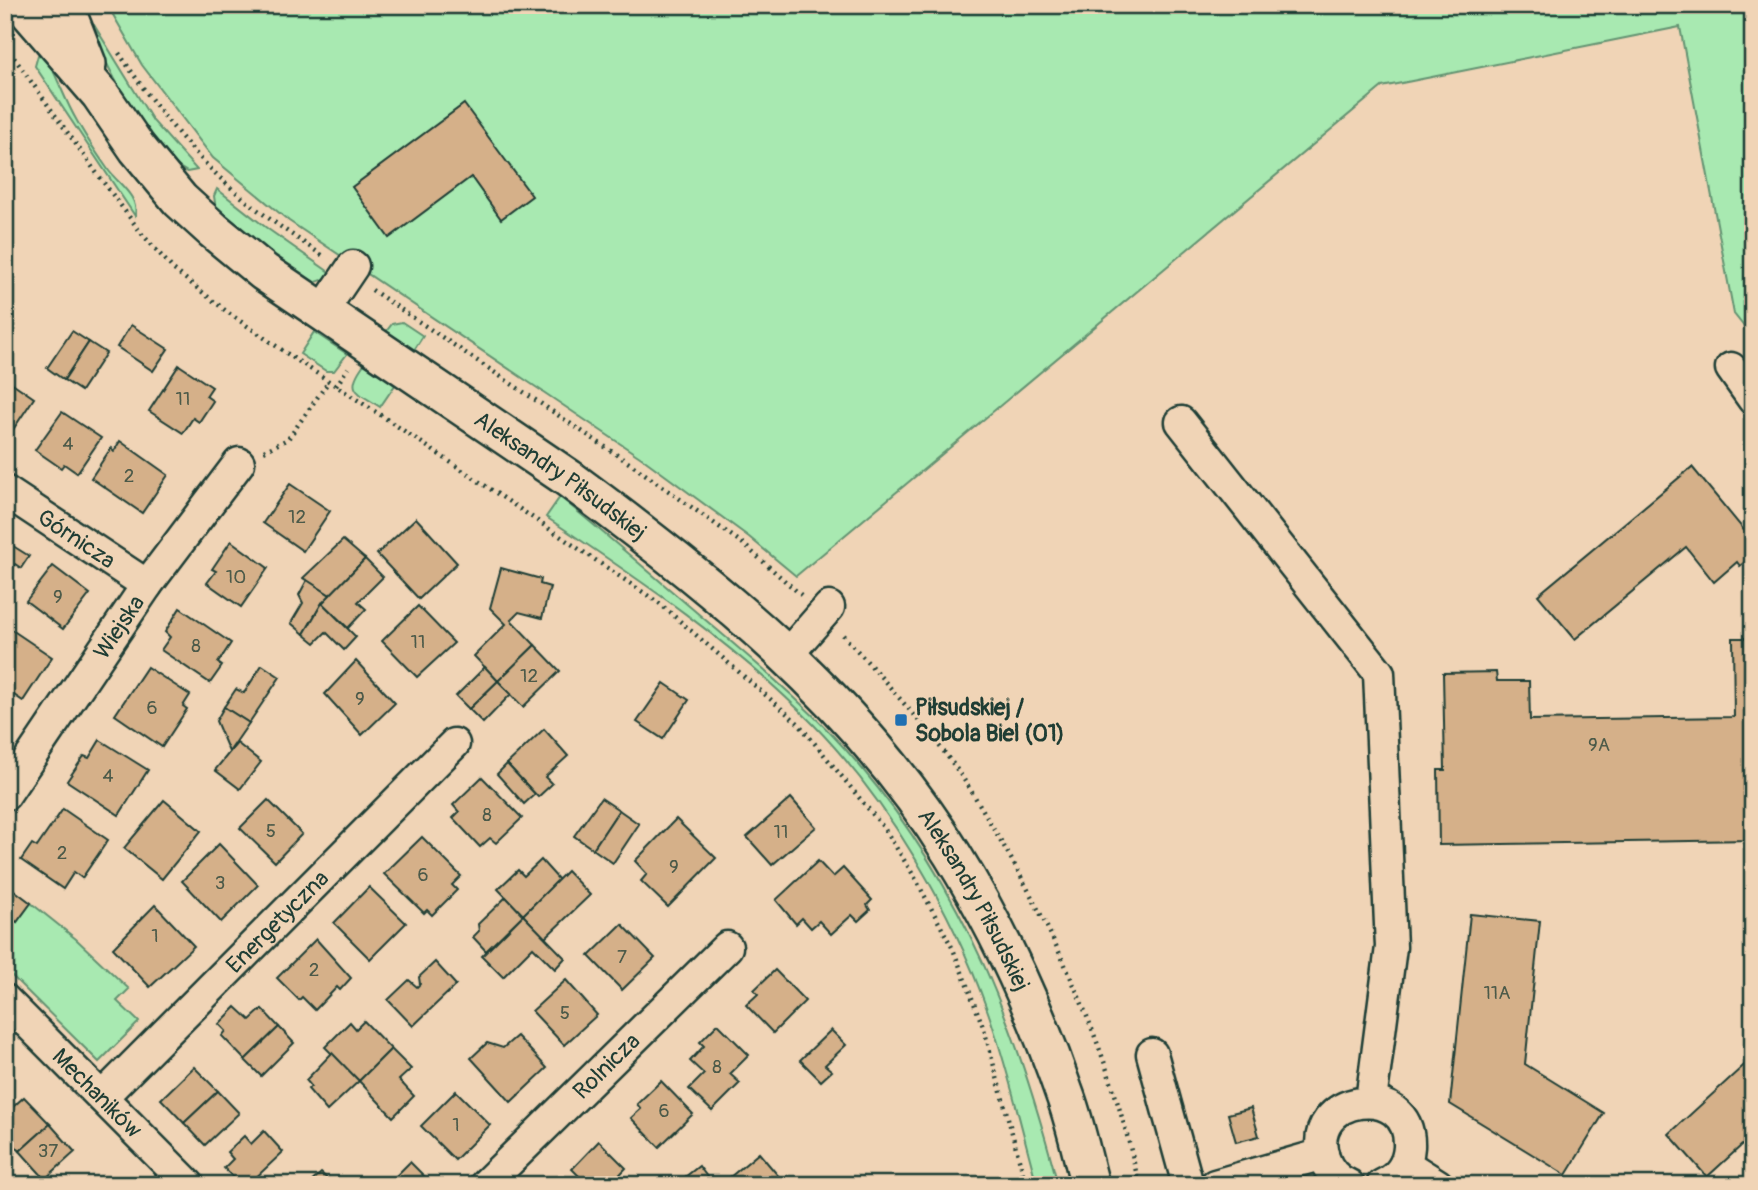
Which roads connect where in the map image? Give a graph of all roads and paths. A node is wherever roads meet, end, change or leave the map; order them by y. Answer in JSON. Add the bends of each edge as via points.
{"nodes":[{"id":1,"x":23,"y":5,"type":"edge"},
{"id":2,"x":64,"y":5,"type":"edge"},
{"id":3,"x":10,"y":52,"type":"dead end"},
{"id":4,"x":100,"y":94,"type":"junction"},
{"id":5,"x":353,"y":266,"type":"dead end"},
{"id":6,"x":322,"y":312,"type":"junction"},
{"id":7,"x":1731,"y":368,"type":"dead end"},
{"id":8,"x":328,"y":381,"type":"junction"},
{"id":9,"x":1753,"y":399,"type":"edge"},
{"id":10,"x":1181,"y":422,"type":"dead end"},
{"id":11,"x":239,"y":463,"type":"joint"},
{"id":12,"x":5,"y":491,"type":"edge"},
{"id":13,"x":147,"y":585,"type":"junction"},
{"id":14,"x":828,"y":607,"type":"dead end"},
{"id":15,"x":786,"y":655,"type":"junction"},
{"id":16,"x":454,"y":744,"type":"dead end"},
{"id":17,"x":5,"y":795,"type":"edge"},
{"id":18,"x":727,"y":947,"type":"dead end"},
{"id":19,"x":5,"y":1000,"type":"edge"},
{"id":20,"x":1152,"y":1055,"type":"dead end"},
{"id":21,"x":102,"y":1097,"type":"junction"},
{"id":22,"x":1371,"y":1101,"type":"junction"},
{"id":23,"x":1323,"y":1154,"type":"junction"},
{"id":24,"x":1405,"y":1164,"type":"junction"},
{"id":25,"x":189,"y":1185,"type":"edge"},
{"id":26,"x":485,"y":1185,"type":"edge"},
{"id":27,"x":1026,"y":1185,"type":"edge"},
{"id":28,"x":1090,"y":1185,"type":"edge"},
{"id":29,"x":1188,"y":1185,"type":"edge"},
{"id":30,"x":1215,"y":1185,"type":"edge"},
{"id":31,"x":1349,"y":1185,"type":"edge"},
{"id":32,"x":1382,"y":1185,"type":"edge"},
{"id":33,"x":1438,"y":1185,"type":"edge"}],
"edges":[{"from":1,"to":4,"type":"street","name":"Aleksandry Piłsudskiej"},
{"from":2,"to":4,"type":"street","name":"Aleksandry Piłsudskiej"},
{"from":3,"to":8,"type":"path","via":[[142,234],[173,269]]},
{"from":4,"to":6,"type":"street","name":"Aleksandry Piłsudskiej","via":[[180,200],[264,272]]},
{"from":5,"to":6,"type":"street"},
{"from":6,"to":15,"type":"street","name":"Aleksandry Piłsudskiej","via":[[605,505]]},
{"from":7,"to":9,"type":"street"},
{"from":8,"to":11,"type":"path","via":[[288,439]]},
{"from":8,"to":27,"type":"path","via":[[659,603],[799,723],[884,828],[953,949],[984,1030]]},
{"from":10,"to":22,"type":"street","via":[[1379,673],[1391,947]]},
{"from":11,"to":13,"type":"street","name":"Wiejska"},
{"from":12,"to":13,"type":"street","name":"Górnicza"},
{"from":13,"to":17,"type":"street","name":"Wiejska"},
{"from":14,"to":15,"type":"street"},
{"from":15,"to":28,"type":"street","name":"Aleksandry Piłsudskiej","via":[[830,698],[914,800],[993,926],[1067,1100]]},
{"from":16,"to":21,"type":"street","name":"Energetyczna"},
{"from":18,"to":26,"type":"street","name":"Rolnicza"},
{"from":19,"to":21,"type":"street","name":"Mechaników"},
{"from":20,"to":29,"type":"street"},
{"from":21,"to":25,"type":"street","name":"Mechaników"},
{"from":22,"to":23,"type":"street","via":[[1347,1105],[1329,1120]]},
{"from":22,"to":24,"type":"street","via":[[1393,1110],[1407,1129]]},
{"from":23,"to":30,"type":"street"},
{"from":23,"to":31,"type":"street","via":[[1334,1175]]},
{"from":24,"to":32,"type":"street"},
{"from":24,"to":33,"type":"street"}]}
